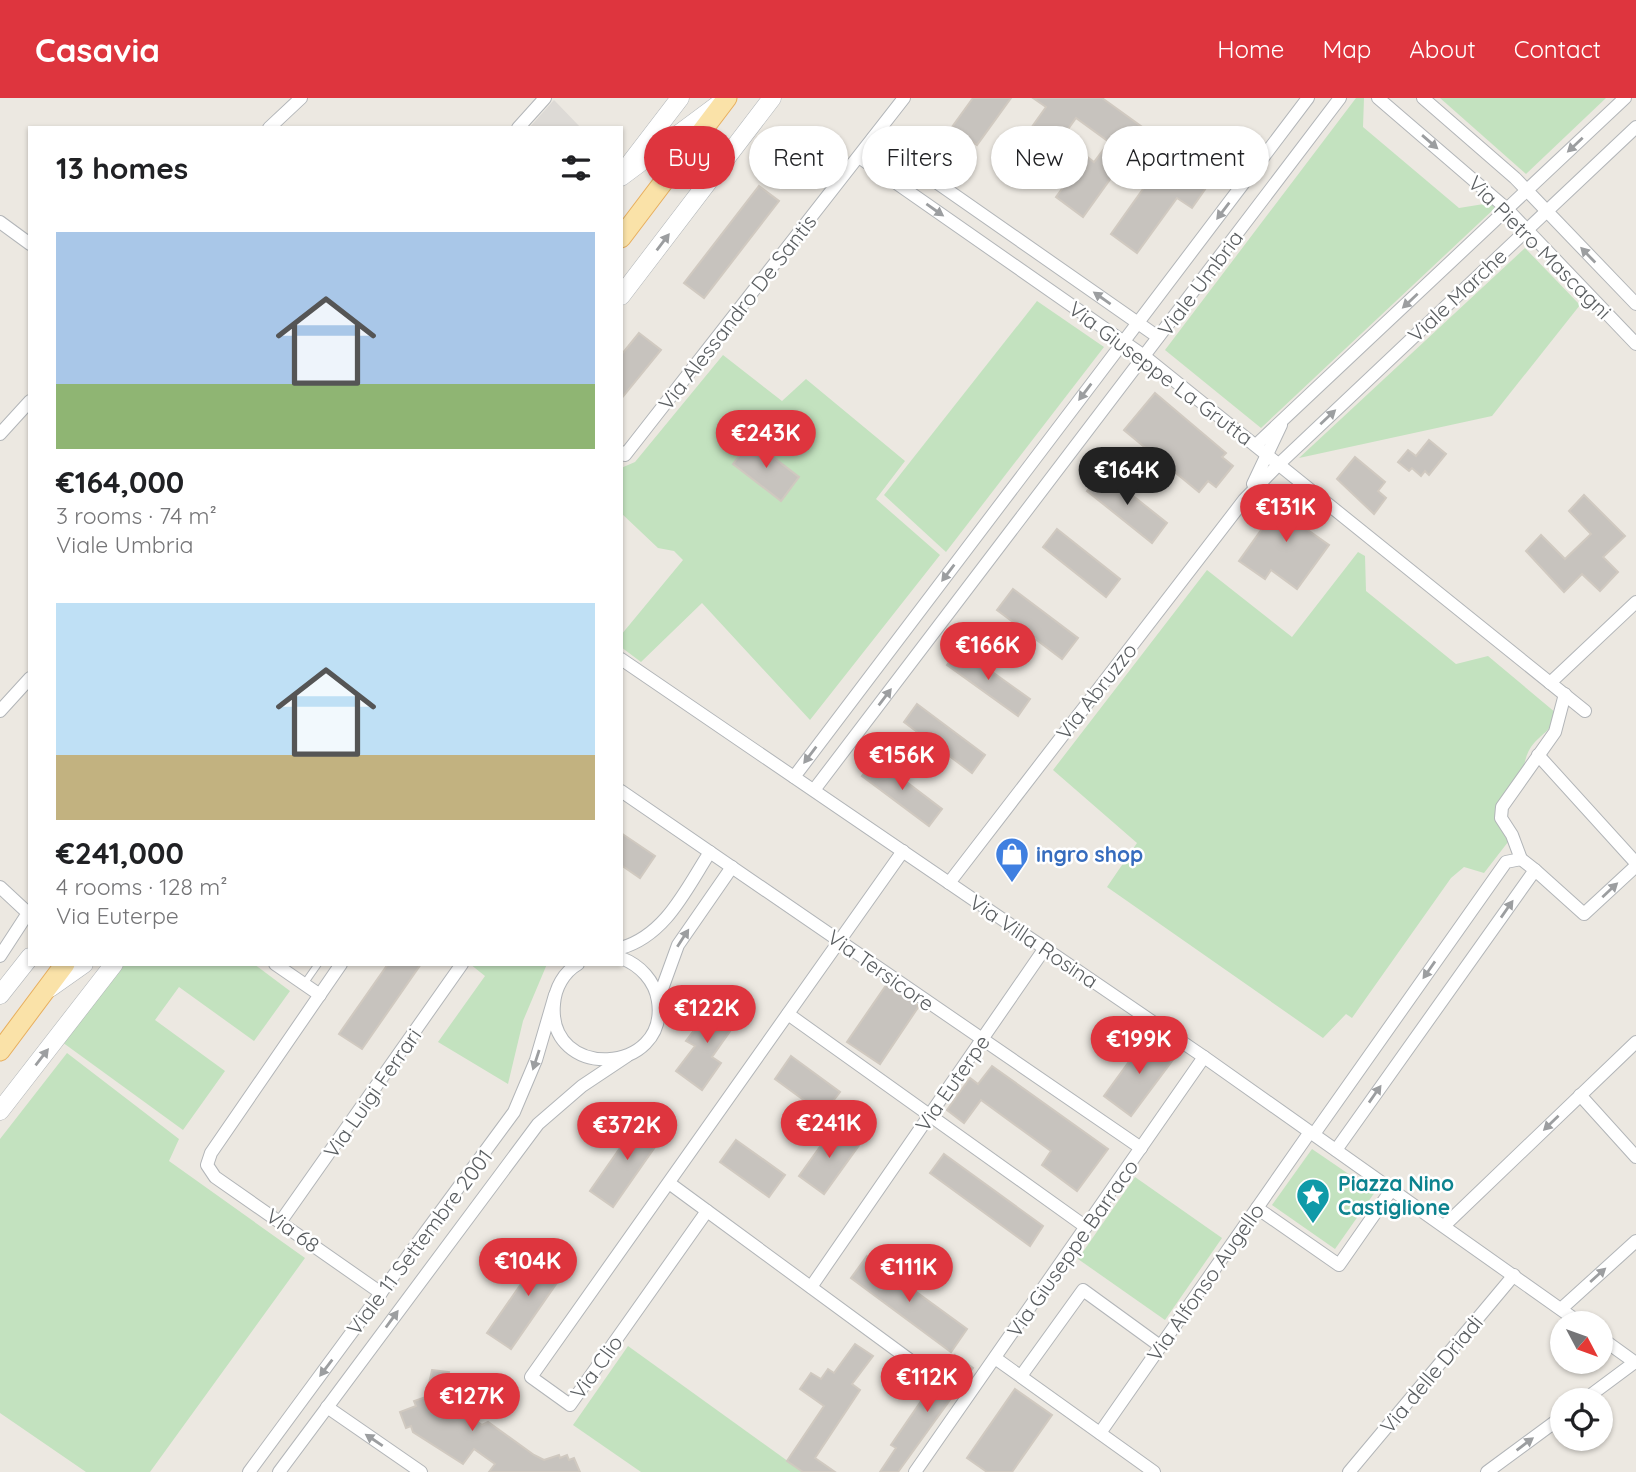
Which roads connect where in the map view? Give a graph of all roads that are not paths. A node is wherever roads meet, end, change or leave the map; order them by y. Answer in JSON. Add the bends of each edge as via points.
{"nodes":[{"id":1,"x":301,"y":98,"type":"edge"},
{"id":2,"x":545,"y":98,"type":"edge"},
{"id":3,"x":680,"y":98,"type":"edge"},
{"id":4,"x":727,"y":98,"type":"edge"},
{"id":5,"x":772,"y":98,"type":"edge"},
{"id":6,"x":904,"y":98,"type":"edge"},
{"id":7,"x":1308,"y":98,"type":"edge"},
{"id":8,"x":1340,"y":98,"type":"edge"},
{"id":9,"x":1378,"y":98,"type":"edge"},
{"id":10,"x":1423,"y":98,"type":"edge"},
{"id":11,"x":1625,"y":98,"type":"edge"},
{"id":12,"x":275,"y":126,"type":"edge"},
{"id":13,"x":520,"y":126,"type":"edge"},
{"id":14,"x":882,"y":126,"type":"edge"},
{"id":15,"x":1636,"y":127,"type":"edge"},
{"id":16,"x":862,"y":153,"type":"edge"},
{"id":17,"x":859,"y":157,"type":"junction"},
{"id":18,"x":623,"y":173,"type":"edge"},
{"id":19,"x":623,"y":175,"type":"edge"},
{"id":20,"x":946,"y":189,"type":"edge"},
{"id":21,"x":1527,"y":191,"type":"junction"},
{"id":22,"x":1507,"y":209,"type":"junction"},
{"id":23,"x":1546,"y":212,"type":"junction"},
{"id":24,"x":0,"y":222,"type":"edge"},
{"id":25,"x":1527,"y":230,"type":"junction"},
{"id":26,"x":1008,"y":232,"type":"junction"},
{"id":27,"x":623,"y":235,"type":"edge"},
{"id":28,"x":28,"y":243,"type":"edge"},
{"id":29,"x":995,"y":251,"type":"junction"},
{"id":30,"x":623,"y":293,"type":"edge"},
{"id":31,"x":1636,"y":304,"type":"edge"},
{"id":32,"x":1138,"y":323,"type":"junction"},
{"id":33,"x":1158,"y":337,"type":"junction"},
{"id":34,"x":1124,"y":341,"type":"junction"},
{"id":35,"x":1636,"y":344,"type":"edge"},
{"id":36,"x":1144,"y":356,"type":"junction"},
{"id":37,"x":28,"y":403,"type":"edge"},
{"id":38,"x":1287,"y":416,"type":"junction"},
{"id":39,"x":0,"y":434,"type":"edge"},
{"id":40,"x":1256,"y":445,"type":"junction"},
{"id":41,"x":623,"y":454,"type":"edge"},
{"id":42,"x":1274,"y":459,"type":"junction"},
{"id":43,"x":1014,"y":485,"type":"junction"},
{"id":44,"x":1034,"y":500,"type":"junction"},
{"id":45,"x":1636,"y":602,"type":"edge"},
{"id":46,"x":916,"y":615,"type":"junction"},
{"id":47,"x":936,"y":631,"type":"junction"},
{"id":48,"x":623,"y":660,"type":"edge"},
{"id":49,"x":28,"y":680,"type":"edge"},
{"id":50,"x":1550,"y":682,"type":"junction"},
{"id":51,"x":1565,"y":694,"type":"junction"},
{"id":52,"x":0,"y":711,"type":"edge"},
{"id":53,"x":1585,"y":711,"type":"dead end"},
{"id":54,"x":828,"y":731,"type":"junction"},
{"id":55,"x":848,"y":746,"type":"junction"},
{"id":56,"x":1538,"y":755,"type":"junction"},
{"id":57,"x":794,"y":777,"type":"junction"},
{"id":58,"x":814,"y":790,"type":"junction"},
{"id":59,"x":623,"y":792,"type":"edge"},
{"id":60,"x":903,"y":851,"type":"junction"},
{"id":61,"x":710,"y":852,"type":"junction"},
{"id":62,"x":1521,"y":859,"type":"junction"},
{"id":63,"x":1636,"y":865,"type":"edge"},
{"id":64,"x":732,"y":867,"type":"junction"},
{"id":65,"x":1535,"y":870,"type":"junction"},
{"id":66,"x":949,"y":883,"type":"junction"},
{"id":67,"x":0,"y":887,"type":"edge"},
{"id":68,"x":840,"y":941,"type":"junction"},
{"id":69,"x":623,"y":947,"type":"edge"},
{"id":70,"x":1045,"y":948,"type":"junction"},
{"id":71,"x":0,"y":956,"type":"edge"},
{"id":72,"x":623,"y":959,"type":"edge"},
{"id":73,"x":28,"y":960,"type":"edge"},
{"id":74,"x":63,"y":966,"type":"edge"},
{"id":75,"x":81,"y":966,"type":"edge"},
{"id":76,"x":112,"y":966,"type":"edge"},
{"id":77,"x":278,"y":966,"type":"edge"},
{"id":78,"x":317,"y":966,"type":"edge"},
{"id":79,"x":340,"y":966,"type":"edge"},
{"id":80,"x":461,"y":966,"type":"edge"},
{"id":81,"x":576,"y":966,"type":"edge"},
{"id":82,"x":304,"y":984,"type":"junction"},
{"id":83,"x":42,"y":994,"type":"junction"},
{"id":84,"x":0,"y":995,"type":"edge"},
{"id":85,"x":320,"y":995,"type":"junction"},
{"id":86,"x":555,"y":995,"type":"junction"},
{"id":87,"x":658,"y":1001,"type":"junction"},
{"id":88,"x":788,"y":1014,"type":"junction"},
{"id":89,"x":982,"y":1039,"type":"junction"},
{"id":90,"x":1636,"y":1042,"type":"edge"},
{"id":91,"x":0,"y":1051,"type":"edge"},
{"id":92,"x":627,"y":1056,"type":"junction"},
{"id":93,"x":1204,"y":1057,"type":"junction"},
{"id":94,"x":1580,"y":1095,"type":"junction"},
{"id":95,"x":0,"y":1111,"type":"edge"},
{"id":96,"x":930,"y":1115,"type":"junction"},
{"id":97,"x":1312,"y":1133,"type":"junction"},
{"id":98,"x":1141,"y":1148,"type":"junction"},
{"id":99,"x":1336,"y":1150,"type":"junction"},
{"id":100,"x":1636,"y":1157,"type":"edge"},
{"id":101,"x":669,"y":1183,"type":"junction"},
{"id":102,"x":1392,"y":1189,"type":"junction"},
{"id":103,"x":1257,"y":1208,"type":"junction"},
{"id":104,"x":708,"y":1211,"type":"junction"},
{"id":105,"x":281,"y":1221,"type":"junction"},
{"id":106,"x":1444,"y":1226,"type":"junction"},
{"id":107,"x":1086,"y":1227,"type":"junction"},
{"id":108,"x":1636,"y":1241,"type":"edge"},
{"id":109,"x":1514,"y":1275,"type":"junction"},
{"id":110,"x":811,"y":1287,"type":"junction"},
{"id":111,"x":382,"y":1293,"type":"junction"},
{"id":112,"x":1561,"y":1309,"type":"junction"},
{"id":113,"x":1564,"y":1311,"type":"edge"},
{"id":114,"x":1160,"y":1346,"type":"junction"},
{"id":115,"x":1614,"y":1348,"type":"edge"},
{"id":116,"x":995,"y":1357,"type":"junction"},
{"id":117,"x":1635,"y":1363,"type":"edge"},
{"id":118,"x":1021,"y":1376,"type":"junction"},
{"id":119,"x":933,"y":1377,"type":"dead end"},
{"id":120,"x":1601,"y":1388,"type":"edge"},
{"id":121,"x":327,"y":1407,"type":"junction"},
{"id":122,"x":1550,"y":1426,"type":"edge"},
{"id":123,"x":1100,"y":1433,"type":"junction"},
{"id":124,"x":919,"y":1471,"type":"edge"},
{"id":125,"x":248,"y":1472,"type":"edge"},
{"id":126,"x":279,"y":1472,"type":"edge"},
{"id":127,"x":421,"y":1472,"type":"edge"},
{"id":128,"x":1154,"y":1472,"type":"edge"},
{"id":129,"x":1349,"y":1472,"type":"edge"},
{"id":130,"x":1487,"y":1472,"type":"edge"}],
"edges":[{"from":1,"to":12,"type":"street"},
{"from":2,"to":13,"type":"street"},
{"from":3,"to":18,"type":"street"},
{"from":4,"to":19,"type":"street"},
{"from":4,"to":27,"type":"main road"},
{"from":30,"to":5,"type":"street","one_way":true},
{"from":6,"to":14,"type":"street","name":"Via Alessandro De Santis"},
{"from":7,"to":32,"type":"street","name":"Viale Umbria","one_way":true},
{"from":8,"to":33,"type":"street","name":"Viale Umbria"},
{"from":9,"to":22,"type":"street","name":"Via Pietro Mascagni","one_way":true},
{"from":10,"to":21,"type":"street","name":"Via Pietro Mascagni"},
{"from":11,"to":21,"type":"street","name":"Viale Marche","one_way":true},
{"from":15,"to":23,"type":"street","name":"Viale Marche"},
{"from":16,"to":17,"type":"street","name":"Via Alessandro De Santis"},
{"from":17,"to":29,"type":"street","name":"Via Giuseppe La Grutta","one_way":true},
{"from":17,"to":41,"type":"street","name":"Via Alessandro De Santis"},
{"from":20,"to":26,"type":"street","name":"Via Giuseppe La Grutta"},
{"from":21,"to":22,"type":"street","name":"Viale Marche"},
{"from":21,"to":23,"type":"street","name":"Via Pietro Mascagni"},
{"from":22,"to":25,"type":"street","name":"Via Pietro Mascagni"},
{"from":22,"to":38,"type":"street","name":"Viale Marche","one_way":true},
{"from":23,"to":25,"type":"street","name":"Viale Marche"},
{"from":31,"to":23,"type":"street","name":"Via Pietro Mascagni","one_way":true},
{"from":24,"to":28,"type":"street"},
{"from":25,"to":35,"type":"street","name":"Via Pietro Mascagni"},
{"from":42,"to":25,"type":"street","name":"Viale Marche","one_way":true},
{"from":26,"to":29,"type":"street"},
{"from":32,"to":26,"type":"street","name":"Via Giuseppe La Grutta","one_way":true},
{"from":29,"to":34,"type":"street","name":"Via Giuseppe La Grutta"},
{"from":32,"to":33,"type":"street","name":"Via Giuseppe La Grutta"},
{"from":32,"to":34,"type":"street","name":"Viale Umbria"},
{"from":33,"to":36,"type":"street","name":"Viale Umbria"},
{"from":34,"to":36,"type":"street","name":"Via Giuseppe La Grutta"},
{"from":34,"to":43,"type":"street","name":"Viale Umbria","one_way":true},
{"from":36,"to":40,"type":"street","name":"Via Giuseppe La Grutta"},
{"from":36,"to":44,"type":"street","name":"Viale Umbria"},
{"from":37,"to":39,"type":"street"},
{"from":38,"to":40,"type":"street","name":"Viale Marche"},
{"from":38,"to":42,"type":"street","name":"Viale Marche","via":[[1277,432]]},
{"from":40,"to":42,"type":"street","name":"Via Giuseppe La Grutta"},
{"from":42,"to":50,"type":"street","name":"Via Giuseppe La Grutta"},
{"from":42,"to":66,"type":"street","name":"Via Abruzzo"},
{"from":43,"to":44,"type":"street"},
{"from":43,"to":46,"type":"street","name":"Viale Umbria","one_way":true},
{"from":44,"to":47,"type":"street","name":"Viale Umbria"},
{"from":45,"to":50,"type":"street"},
{"from":46,"to":47,"type":"street"},
{"from":46,"to":54,"type":"street","name":"Viale Umbria"},
{"from":55,"to":47,"type":"street","name":"Viale Umbria","one_way":true},
{"from":48,"to":57,"type":"street","name":"Via Villa Rosina"},
{"from":49,"to":52,"type":"street"},
{"from":50,"to":51,"type":"street","name":"Via Giuseppe La Grutta"},
{"from":51,"to":53,"type":"street","name":"Via Giuseppe La Grutta"},
{"from":51,"to":56,"type":"street","via":[[1555,732]]},
{"from":54,"to":55,"type":"street"},
{"from":54,"to":57,"type":"street","name":"Viale Umbria","one_way":true},
{"from":55,"to":58,"type":"street","name":"Viale Umbria"},
{"from":56,"to":62,"type":"street","via":[[1502,807],[1501,818]]},
{"from":56,"to":63,"type":"street"},
{"from":57,"to":58,"type":"street","name":"Via Villa Rosina"},
{"from":58,"to":60,"type":"street","name":"Via Villa Rosina"},
{"from":59,"to":61,"type":"street","name":"Via Tersicore"},
{"from":60,"to":66,"type":"street","name":"Via Villa Rosina"},
{"from":60,"to":68,"type":"street","name":"Via Clio"},
{"from":61,"to":64,"type":"street","name":"Via Tersicore"},
{"from":61,"to":69,"type":"street","via":[[658,930]]},
{"from":62,"to":65,"type":"street"},
{"from":62,"to":97,"type":"street","name":"Via Alfonso Augello","one_way":true,"via":[[1506,862]]},
{"from":65,"to":63,"type":"street","one_way":true,"via":[[1584,914]]},
{"from":64,"to":68,"type":"street","name":"Via Tersicore"},
{"from":87,"to":64,"type":"street","one_way":true,"via":[[678,945]]},
{"from":99,"to":65,"type":"street","one_way":true},
{"from":66,"to":70,"type":"street","name":"Via Villa Rosina"},
{"from":67,"to":71,"type":"street","via":[[28,913]]},
{"from":68,"to":88,"type":"street","name":"Via Clio"},
{"from":68,"to":89,"type":"street","name":"Via Tersicore"},
{"from":70,"to":89,"type":"street","name":"Via Euterpe"},
{"from":70,"to":93,"type":"street","name":"Via Villa Rosina"},
{"from":72,"to":87,"type":"street","via":[[640,968]]},
{"from":73,"to":84,"type":"street"},
{"from":74,"to":83,"type":"main road"},
{"from":75,"to":83,"type":"street"},
{"from":95,"to":76,"type":"street","one_way":true},
{"from":77,"to":82,"type":"street"},
{"from":78,"to":82,"type":"lane"},
{"from":79,"to":85,"type":"street"},
{"from":80,"to":105,"type":"street","name":"Via Luigi Ferrari"},
{"from":81,"to":86,"type":"street","name":"Viale 11 Settembre 2001","via":[[562,979]]},
{"from":82,"to":85,"type":"street"},
{"from":83,"to":91,"type":"main road"},
{"from":85,"to":105,"type":"street","name":"Via 68","via":[[207,1165],[215,1177]]},
{"from":86,"to":92,"type":"street","via":[[557,1028],[572,1048],[594,1060]]},
{"from":86,"to":111,"type":"street","name":"Viale 11 Settembre 2001","one_way":true,"via":[[536,1060],[514,1112]]},
{"from":87,"to":92,"type":"street","name":"Viale 11 Settembre 2001","via":[[652,1034]]},
{"from":88,"to":96,"type":"street"},
{"from":88,"to":101,"type":"street","name":"Via Clio"},
{"from":89,"to":96,"type":"street","name":"Via Euterpe"},
{"from":89,"to":98,"type":"street","name":"Via Tersicore"},
{"from":90,"to":94,"type":"street"},
{"from":121,"to":92,"type":"street","name":"Viale 11 Settembre 2001","one_way":true,"via":[[538,1124]]},
{"from":93,"to":97,"type":"street","name":"Via Villa Rosina"},
{"from":93,"to":98,"type":"street","name":"Via Giuseppe Barraco"},
{"from":94,"to":100,"type":"street"},
{"from":94,"to":106,"type":"street","one_way":true},
{"from":96,"to":107,"type":"street"},
{"from":96,"to":110,"type":"street","name":"Via Euterpe"},
{"from":97,"to":99,"type":"street","name":"Via Villa Rosina"},
{"from":97,"to":103,"type":"street","name":"Via Alfonso Augello"},
{"from":98,"to":107,"type":"street","name":"Via Giuseppe Barraco"},
{"from":99,"to":102,"type":"street","name":"Via Villa Rosina"},
{"from":101,"to":104,"type":"street"},
{"from":101,"to":104,"type":"street","name":"Via Clio","via":[[531,1377],[570,1405]]},
{"from":102,"to":103,"type":"street","via":[[1339,1265]]},
{"from":102,"to":106,"type":"street","name":"Via Villa Rosina"},
{"from":103,"to":114,"type":"street","name":"Via Alfonso Augello"},
{"from":104,"to":110,"type":"street"},
{"from":105,"to":111,"type":"street","name":"Via 68"},
{"from":106,"to":109,"type":"street","name":"Via Villa Rosina"},
{"from":107,"to":116,"type":"street","name":"Via Giuseppe Barraco"},
{"from":112,"to":108,"type":"street","one_way":true},
{"from":109,"to":112,"type":"street","name":"Via Villa Rosina"},
{"from":109,"to":129,"type":"street","name":"Via delle Driadi"},
{"from":110,"to":119,"type":"street"},
{"from":111,"to":125,"type":"street","name":"Viale 11 Settembre 2001","one_way":true},
{"from":112,"to":113,"type":"street","name":"Via Villa Rosina"},
{"from":114,"to":118,"type":"street","via":[[1083,1290]]},
{"from":114,"to":123,"type":"street","name":"Via Alfonso Augello"},
{"from":115,"to":117,"type":"street"},
{"from":116,"to":118,"type":"street"},
{"from":116,"to":124,"type":"street","name":"Via Giuseppe Barraco"},
{"from":117,"to":120,"type":"street"},
{"from":118,"to":123,"type":"street"},
{"from":121,"to":126,"type":"street","name":"Viale 11 Settembre 2001"},
{"from":127,"to":121,"type":"street","one_way":true},
{"from":130,"to":122,"type":"street","one_way":true},
{"from":123,"to":128,"type":"street"}]}
